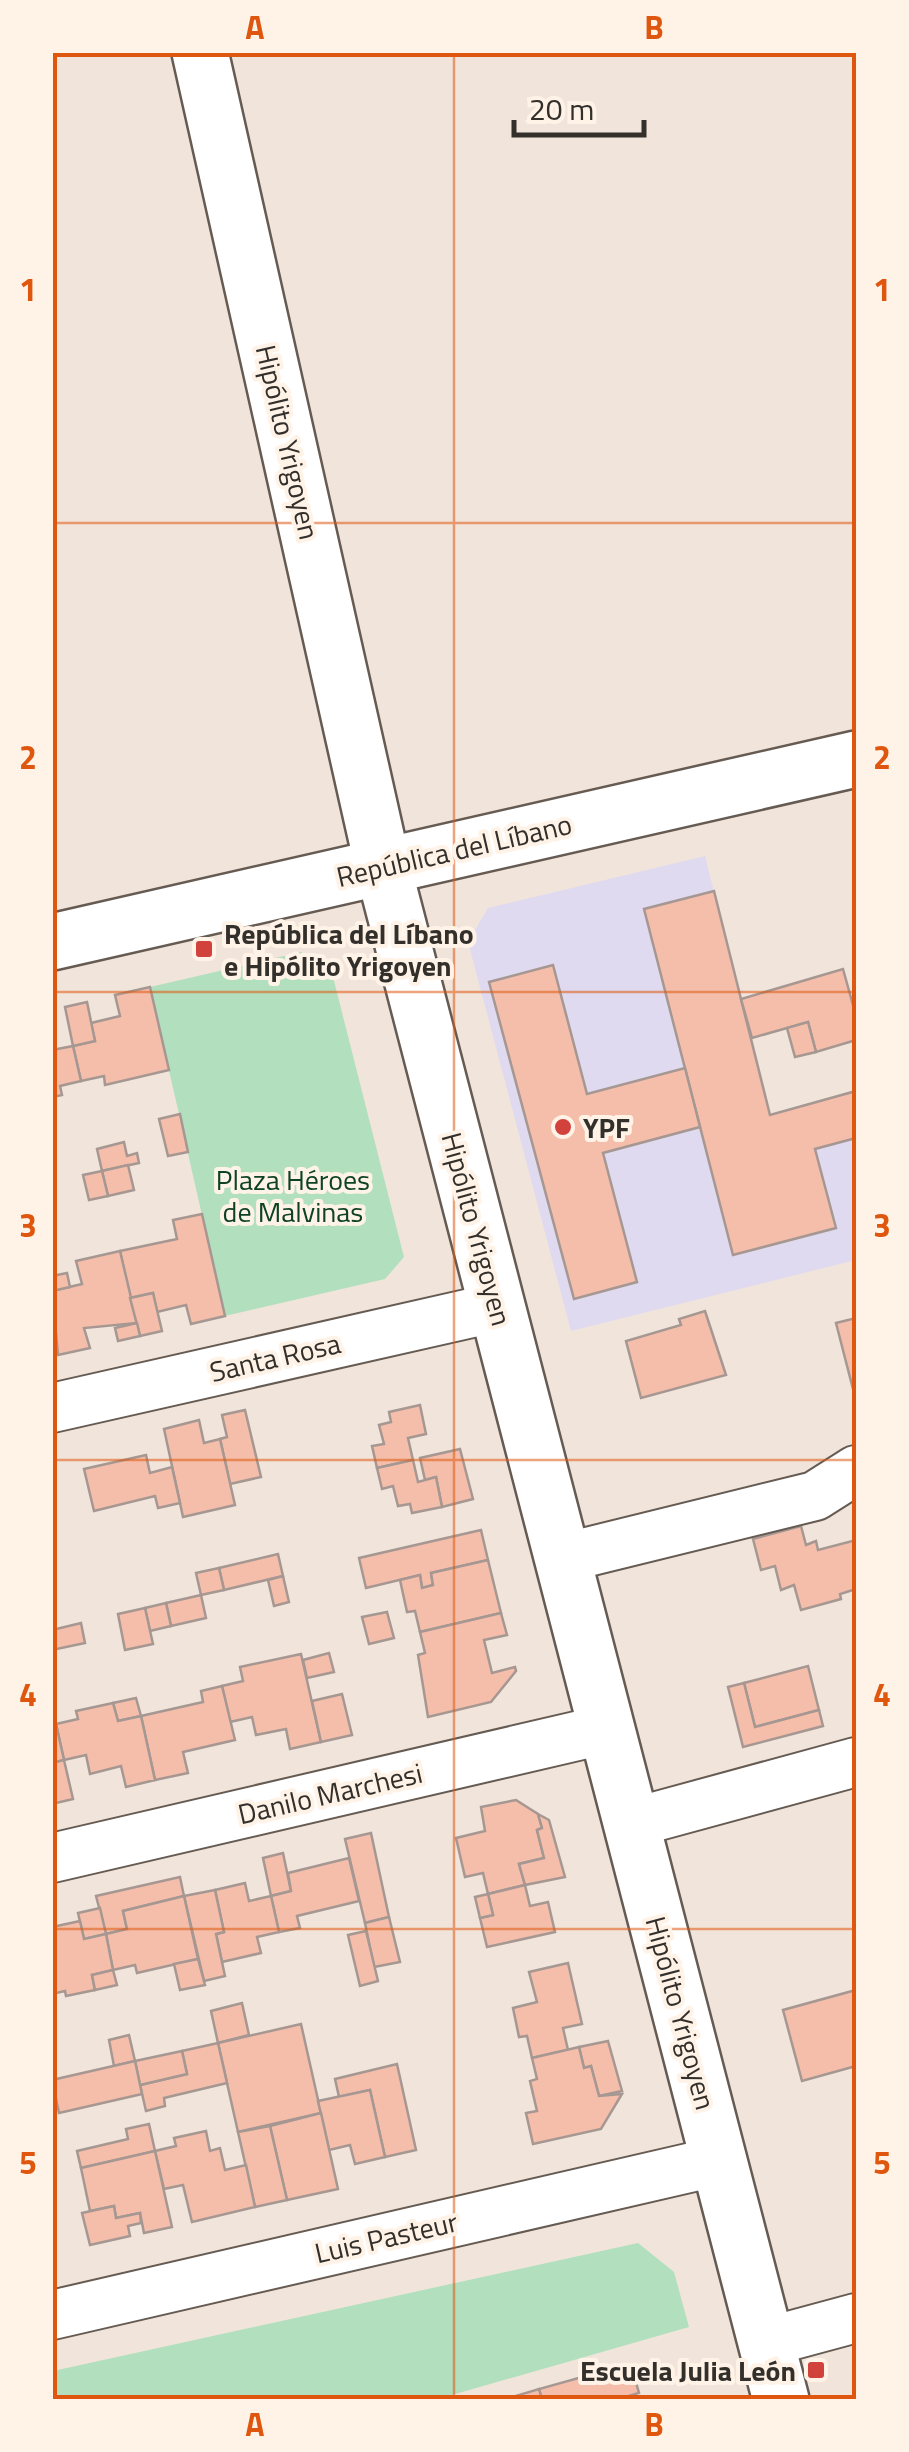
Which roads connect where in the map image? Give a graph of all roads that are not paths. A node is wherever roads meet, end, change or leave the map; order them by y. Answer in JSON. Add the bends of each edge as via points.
{"nodes":[{"id":1,"x":200,"y":52,"type":"edge"},
{"id":2,"x":856,"y":759,"type":"edge"},
{"id":3,"x":383,"y":867,"type":"junction"},
{"id":4,"x":52,"y":942,"type":"edge"},
{"id":5,"x":498,"y":1307,"type":"junction"},
{"id":6,"x":52,"y":1408,"type":"edge"},
{"id":7,"x":856,"y":1470,"type":"edge"},
{"id":8,"x":563,"y":1558,"type":"junction"},
{"id":9,"x":607,"y":1729,"type":"junction"},
{"id":10,"x":856,"y":1762,"type":"edge"},
{"id":11,"x":632,"y":1823,"type":"junction"},
{"id":12,"x":52,"y":1858,"type":"edge"},
{"id":13,"x":719,"y":2160,"type":"junction"},
{"id":14,"x":52,"y":2315,"type":"edge"},
{"id":15,"x":856,"y":2318,"type":"edge"},
{"id":16,"x":767,"y":2342,"type":"junction"},
{"id":17,"x":782,"y":2400,"type":"edge"}],
"edges":[{"from":1,"to":3,"type":"main road","name":"Hipólito Yrigoyen"},
{"from":2,"to":3,"type":"main road","name":"República del Líbano"},
{"from":3,"to":4,"type":"main road","name":"República del Líbano"},
{"from":3,"to":5,"type":"main road","name":"Hipólito Yrigoyen"},
{"from":5,"to":6,"type":"street","name":"Santa Rosa"},
{"from":5,"to":8,"type":"main road","name":"Hipólito Yrigoyen"},
{"from":7,"to":8,"type":"street","via":[[815,1496]]},
{"from":8,"to":9,"type":"main road","name":"Hipólito Yrigoyen"},
{"from":9,"to":11,"type":"main road","name":"Hipólito Yrigoyen"},
{"from":9,"to":12,"type":"street","name":"Danilo Marchesi"},
{"from":10,"to":11,"type":"street"},
{"from":11,"to":13,"type":"main road","name":"Hipólito Yrigoyen"},
{"from":13,"to":14,"type":"street","name":"Luis Pasteur"},
{"from":13,"to":16,"type":"main road","name":"Hipólito Yrigoyen"},
{"from":15,"to":16,"type":"street"},
{"from":16,"to":17,"type":"main road","name":"Hipólito Yrigoyen"}]}
